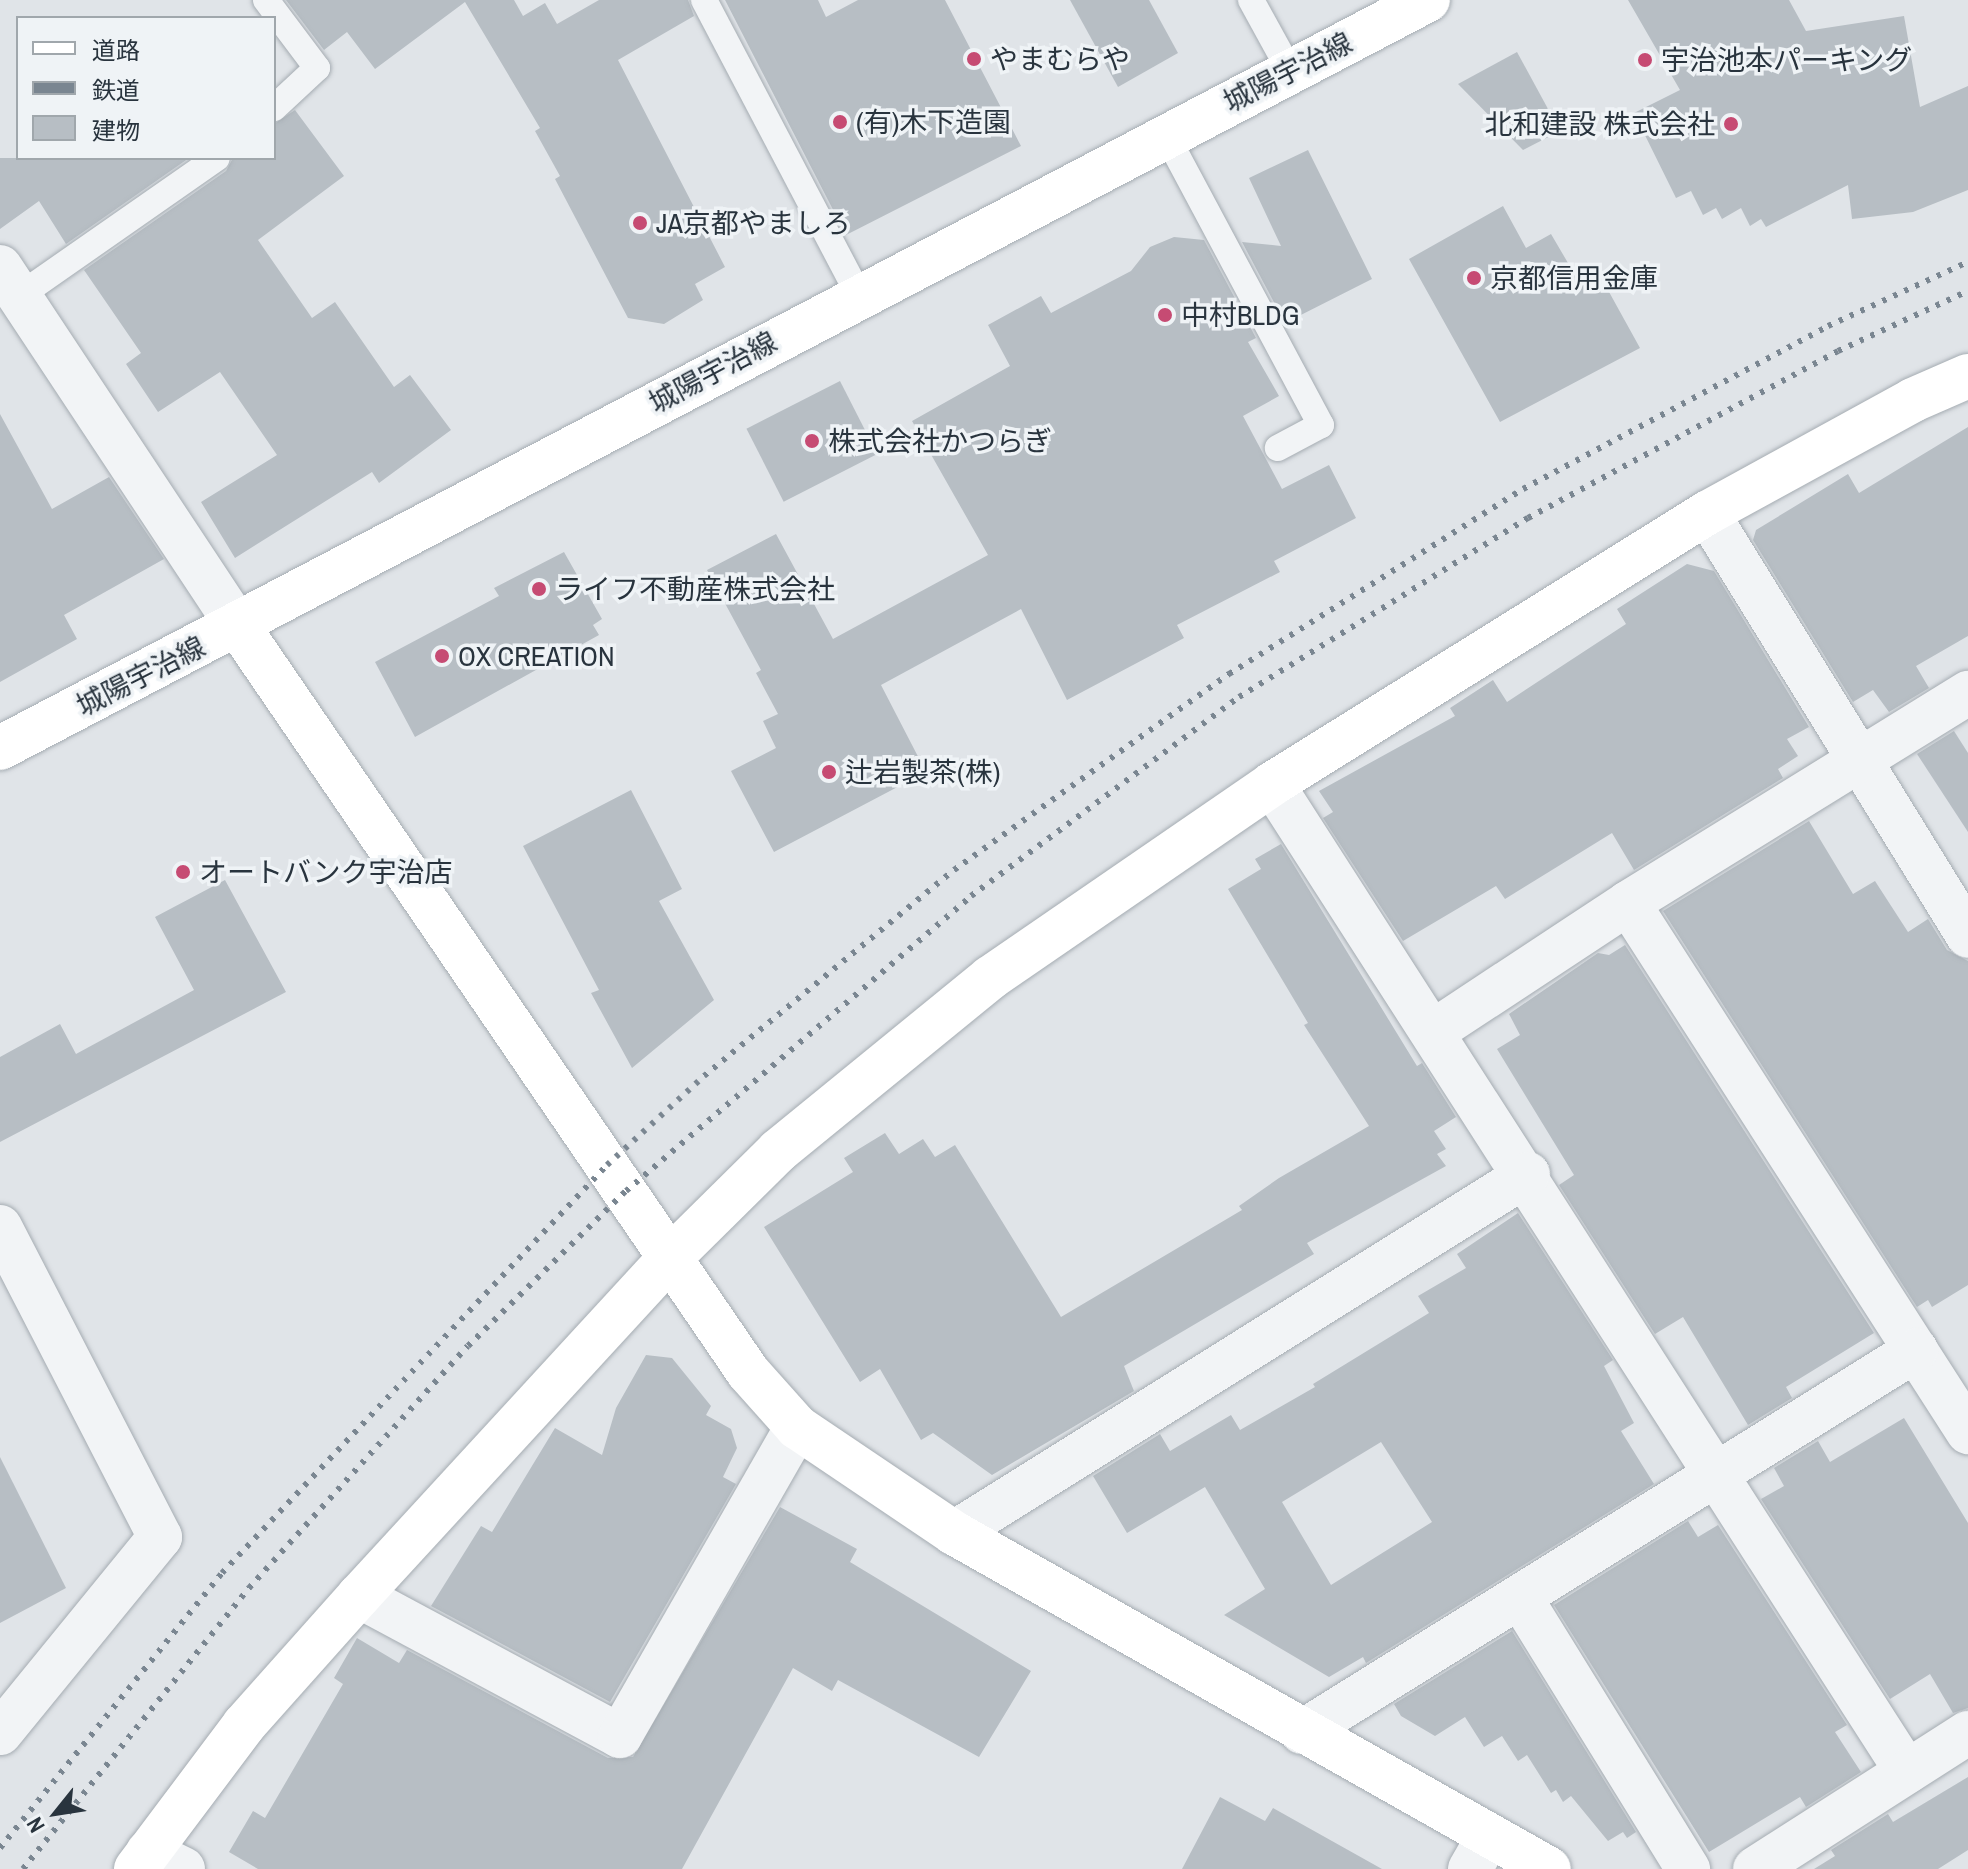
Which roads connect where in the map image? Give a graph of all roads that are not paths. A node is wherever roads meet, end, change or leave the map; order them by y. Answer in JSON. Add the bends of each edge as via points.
{"nodes":[{"id":1,"x":266,"y":0,"type":"edge"},
{"id":2,"x":704,"y":0,"type":"edge"},
{"id":3,"x":1251,"y":0,"type":"edge"},
{"id":4,"x":1428,"y":0,"type":"edge"},
{"id":5,"x":1290,"y":71,"type":"junction"},
{"id":6,"x":276,"y":106,"type":"edge"},
{"id":7,"x":1166,"y":135,"type":"junction"},
{"id":8,"x":214,"y":160,"type":"edge"},
{"id":9,"x":9,"y":282,"type":"edge"},
{"id":10,"x":859,"y":295,"type":"junction"},
{"id":11,"x":1968,"y":376,"type":"edge"},
{"id":12,"x":1278,"y":448,"type":"dead end"},
{"id":13,"x":1707,"y":513,"type":"junction"},
{"id":14,"x":238,"y":626,"type":"junction"},
{"id":15,"x":1968,"y":693,"type":"edge"},
{"id":16,"x":0,"y":748,"type":"edge"},
{"id":17,"x":1859,"y":761,"type":"junction"},
{"id":18,"x":1272,"y":784,"type":"junction"},
{"id":19,"x":1628,"y":903,"type":"junction"},
{"id":20,"x":1968,"y":936,"type":"edge"},
{"id":21,"x":1434,"y":1031,"type":"junction"},
{"id":22,"x":1528,"y":1174,"type":"junction"},
{"id":23,"x":0,"y":1227,"type":"edge"},
{"id":24,"x":670,"y":1258,"type":"junction"},
{"id":25,"x":1916,"y":1350,"type":"junction"},
{"id":26,"x":797,"y":1427,"type":"junction"},
{"id":27,"x":1968,"y":1432,"type":"edge"},
{"id":28,"x":1719,"y":1473,"type":"junction"},
{"id":29,"x":954,"y":1533,"type":"junction"},
{"id":30,"x":359,"y":1596,"type":"junction"},
{"id":31,"x":1520,"y":1597,"type":"junction"},
{"id":32,"x":1302,"y":1732,"type":"junction"},
{"id":33,"x":0,"y":1733,"type":"edge"},
{"id":34,"x":1968,"y":1733,"type":"edge"},
{"id":35,"x":1907,"y":1772,"type":"junction"},
{"id":36,"x":1479,"y":1852,"type":"edge"},
{"id":37,"x":156,"y":1863,"type":"edge"},
{"id":38,"x":1549,"y":1869,"type":"edge"},
{"id":39,"x":1688,"y":1869,"type":"edge"},
{"id":40,"x":1755,"y":1869,"type":"edge"}],
"edges":[{"from":1,"to":6,"type":"lane","via":[[317,68]]},
{"from":2,"to":10,"type":"lane"},
{"from":3,"to":5,"type":"lane"},
{"from":4,"to":5,"type":"street","name":"城陽宇治線"},
{"from":5,"to":7,"type":"street","name":"城陽宇治線"},
{"from":7,"to":10,"type":"street","name":"城陽宇治線"},
{"from":7,"to":12,"type":"lane","via":[[1321,425]]},
{"from":8,"to":9,"type":"lane"},
{"from":9,"to":14,"type":"street"},
{"from":10,"to":14,"type":"street","name":"城陽宇治線"},
{"from":11,"to":13,"type":"street","via":[[1913,400]]},
{"from":13,"to":17,"type":"street"},
{"from":13,"to":18,"type":"street"},
{"from":14,"to":16,"type":"street","name":"城陽宇治線"},
{"from":14,"to":24,"type":"street"},
{"from":15,"to":17,"type":"street"},
{"from":17,"to":19,"type":"street"},
{"from":17,"to":20,"type":"street"},
{"from":18,"to":21,"type":"street"},
{"from":18,"to":24,"type":"street","via":[[990,978],[778,1151]]},
{"from":19,"to":21,"type":"street"},
{"from":19,"to":25,"type":"street"},
{"from":21,"to":22,"type":"street"},
{"from":22,"to":28,"type":"street"},
{"from":22,"to":29,"type":"street"},
{"from":23,"to":33,"type":"street","via":[[160,1537]]},
{"from":24,"to":26,"type":"street","via":[[748,1372]]},
{"from":24,"to":30,"type":"street"},
{"from":25,"to":27,"type":"street"},
{"from":25,"to":28,"type":"street"},
{"from":26,"to":29,"type":"street"},
{"from":26,"to":30,"type":"street","via":[[620,1736]]},
{"from":28,"to":31,"type":"street"},
{"from":28,"to":35,"type":"street"},
{"from":29,"to":32,"type":"street"},
{"from":30,"to":37,"type":"street","via":[[244,1725]]},
{"from":31,"to":32,"type":"street"},
{"from":31,"to":39,"type":"street"},
{"from":32,"to":36,"type":"street"},
{"from":34,"to":35,"type":"street"},
{"from":35,"to":40,"type":"street"},
{"from":36,"to":38,"type":"street"}]}
